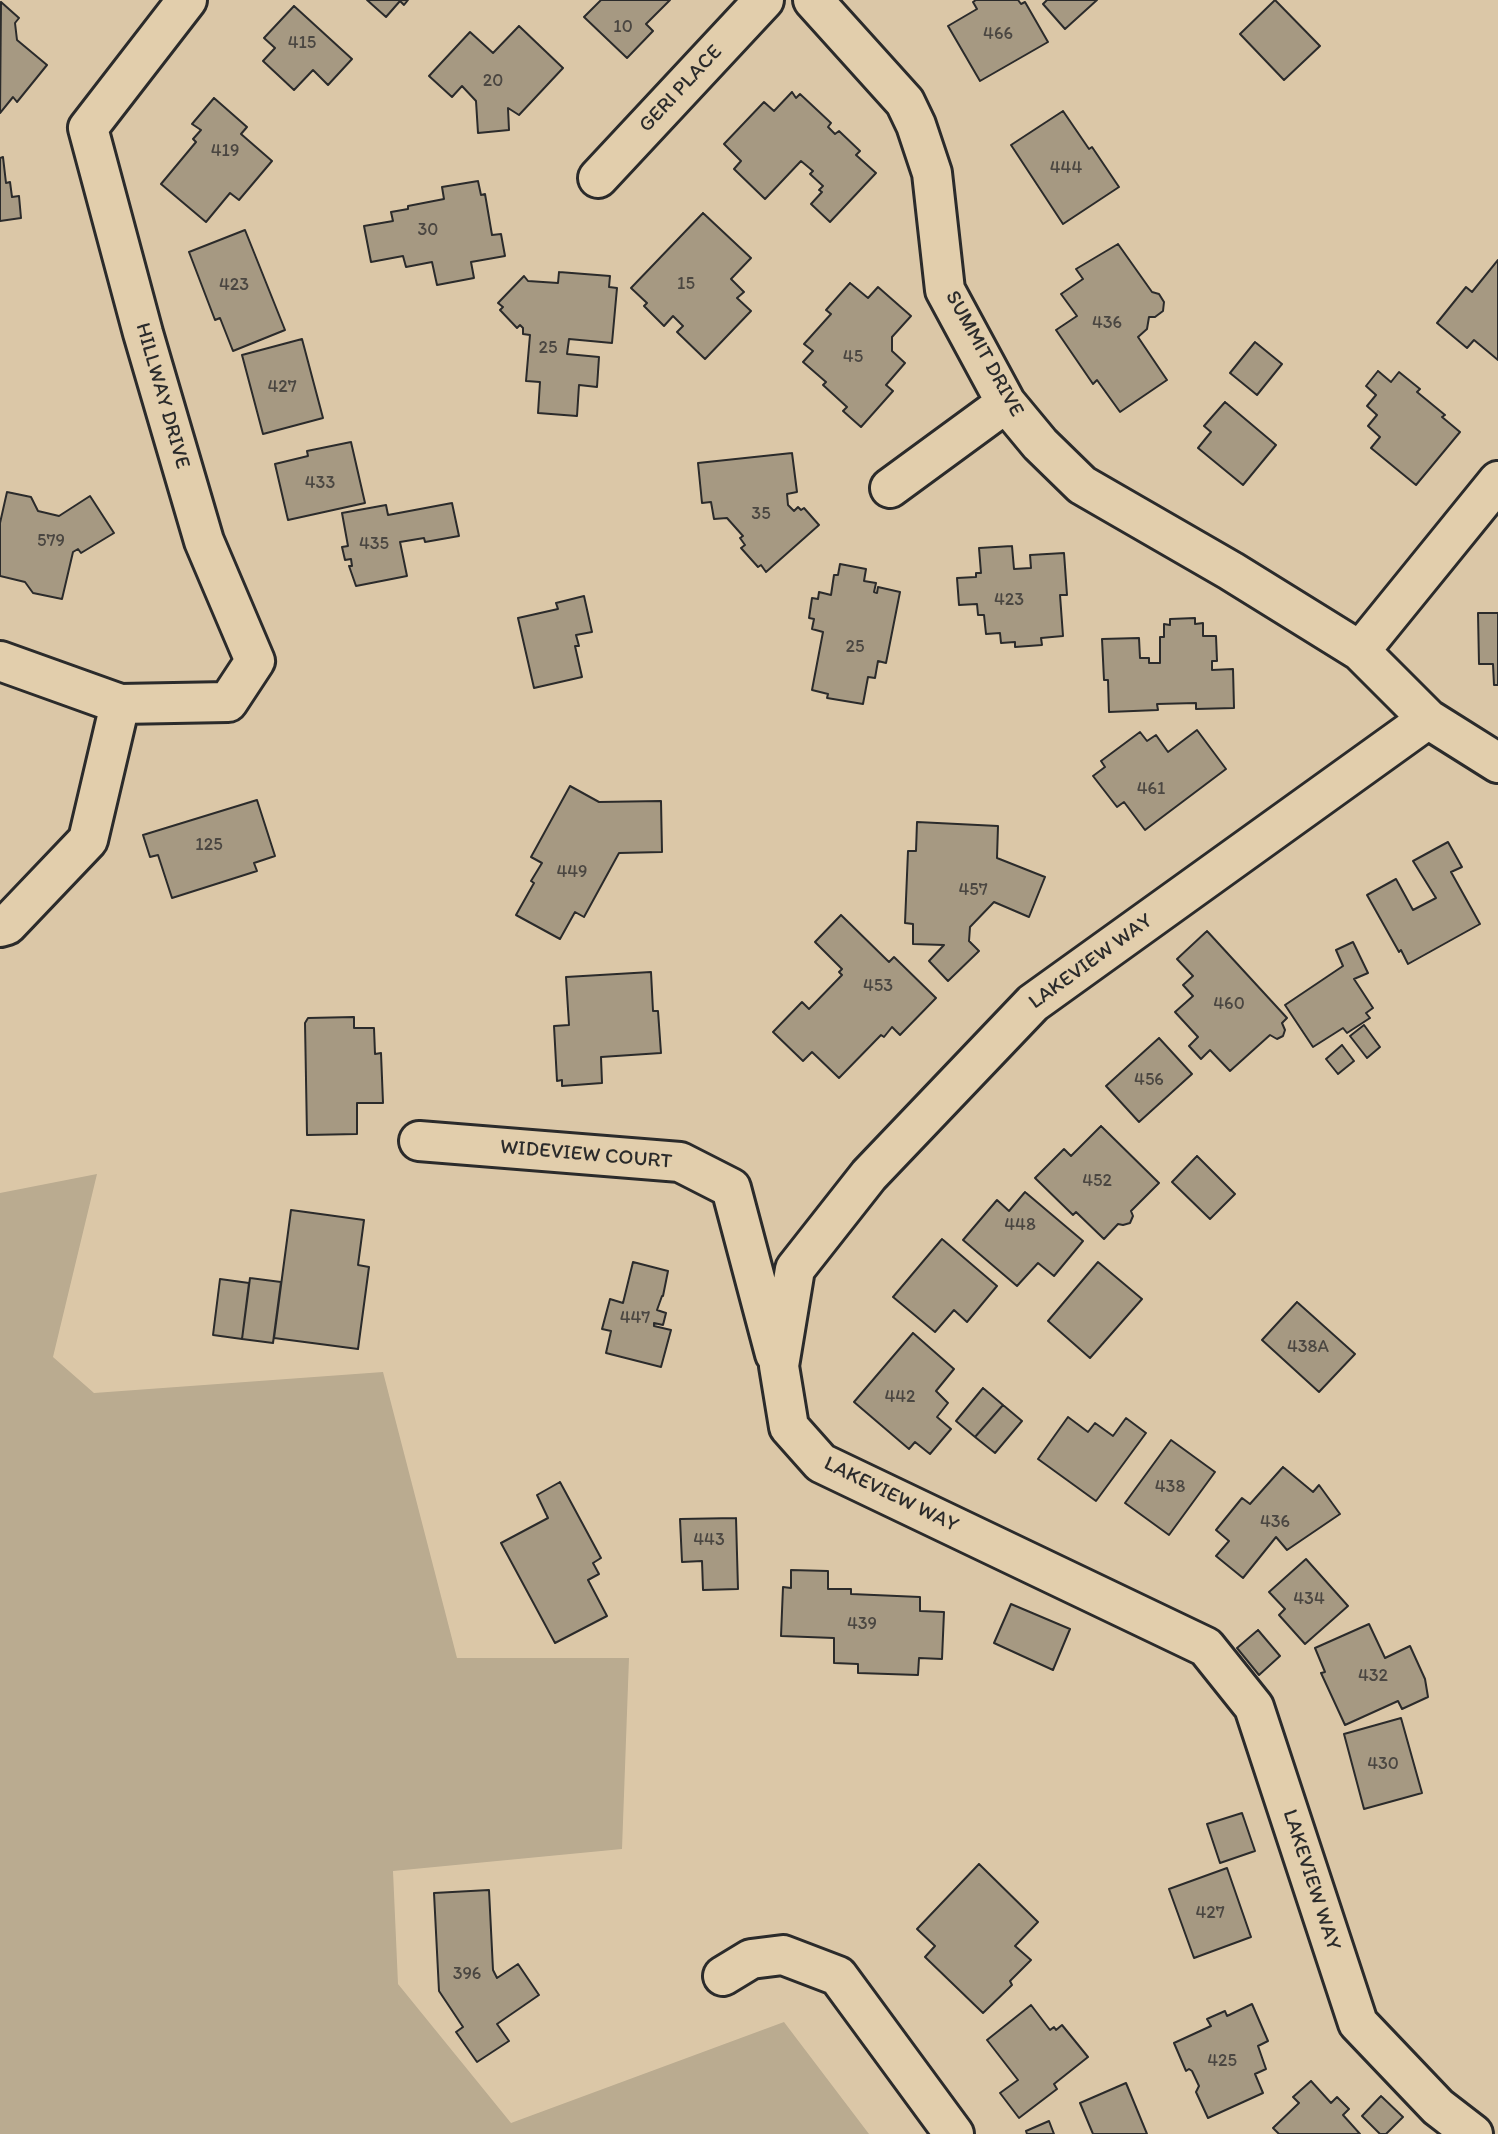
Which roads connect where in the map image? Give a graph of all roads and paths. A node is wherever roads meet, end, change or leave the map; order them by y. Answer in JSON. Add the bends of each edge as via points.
{"nodes":[{"id":1,"x":187,"y":0,"type":"edge"},
{"id":2,"x":764,"y":0,"type":"edge"},
{"id":3,"x":813,"y":0,"type":"edge"},
{"id":4,"x":598,"y":178,"type":"dead end"},
{"id":5,"x":1006,"y":403,"type":"junction"},
{"id":6,"x":1498,"y":481,"type":"edge"},
{"id":7,"x":890,"y":488,"type":"dead end"},
{"id":8,"x":1360,"y":651,"type":"junction"},
{"id":9,"x":0,"y":661,"type":"edge"},
{"id":10,"x":120,"y":704,"type":"junction"},
{"id":11,"x":1428,"y":719,"type":"junction"},
{"id":12,"x":1498,"y":763,"type":"edge"},
{"id":13,"x":0,"y":927,"type":"edge"},
{"id":14,"x":419,"y":1141,"type":"dead end"},
{"id":15,"x":779,"y":1366,"type":"junction"},
{"id":16,"x":723,"y":1976,"type":"dead end"},
{"id":17,"x":954,"y":2134,"type":"edge"},
{"id":18,"x":1473,"y":2134,"type":"edge"}],
"edges":[{"from":1,"to":10,"type":"street","name":"HILLWAY DRIVE","via":[[88,128],[204,541],[255,661],[228,702]]},
{"from":2,"to":4,"type":"street","name":"GERI PLACE"},
{"from":3,"to":5,"type":"street","name":"SUMMIT DRIVE","via":[[905,102],[932,173],[945,290]]},
{"from":5,"to":7,"type":"street"},
{"from":5,"to":8,"type":"street","name":"SUMMIT DRIVE","via":[[1082,485]]},
{"from":6,"to":8,"type":"street"},
{"from":8,"to":11,"type":"street","name":"SUMMIT DRIVE"},
{"from":9,"to":10,"type":"street"},
{"from":10,"to":13,"type":"street","via":[[88,840]]},
{"from":11,"to":12,"type":"street","name":"SUMMIT DRIVE"},
{"from":11,"to":15,"type":"street","name":"LAKEVIEW WAY","via":[[1033,1003],[869,1175],[795,1269]]},
{"from":14,"to":15,"type":"street","name":"WIDEVIEW COURT","via":[[680,1163],[731,1188]]},
{"from":15,"to":18,"type":"street","name":"LAKEVIEW WAY","via":[[789,1427],[821,1463],[1206,1647],[1254,1707],[1358,2023],[1438,2107]]},
{"from":16,"to":17,"type":"street","via":[[751,1959],[783,1955],[838,1976]]}]}
